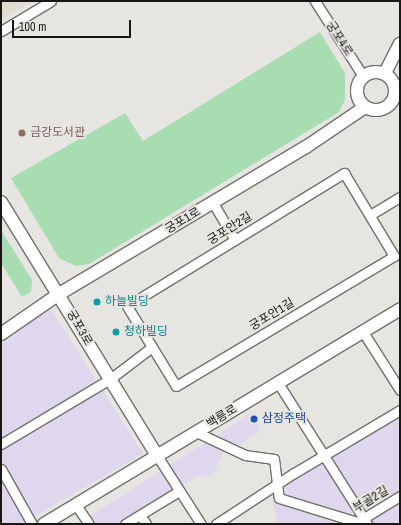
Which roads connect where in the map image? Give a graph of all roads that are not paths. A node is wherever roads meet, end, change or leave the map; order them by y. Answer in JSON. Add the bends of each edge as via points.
{"nodes":[{"id":1,"x":51,"y":1,"type":"edge"},
{"id":2,"x":315,"y":1,"type":"edge"},
{"id":3,"x":1,"y":31,"type":"edge"},
{"id":4,"x":400,"y":44,"type":"edge"},
{"id":5,"x":385,"y":73,"type":"junction"},
{"id":6,"x":363,"y":76,"type":"junction"},
{"id":7,"x":396,"y":106,"type":"edge"},
{"id":8,"x":365,"y":107,"type":"junction"},
{"id":9,"x":400,"y":197,"type":"edge"},
{"id":10,"x":1,"y":202,"type":"edge"},
{"id":11,"x":213,"y":203,"type":"junction"},
{"id":12,"x":370,"y":215,"type":"junction"},
{"id":13,"x":235,"y":240,"type":"junction"},
{"id":14,"x":59,"y":294,"type":"junction"},
{"id":15,"x":400,"y":309,"type":"edge"},
{"id":16,"x":363,"y":332,"type":"junction"},
{"id":17,"x":1,"y":334,"type":"edge"},
{"id":18,"x":152,"y":347,"type":"junction"},
{"id":19,"x":110,"y":379,"type":"junction"},
{"id":20,"x":278,"y":383,"type":"junction"},
{"id":21,"x":400,"y":390,"type":"edge"},
{"id":22,"x":400,"y":410,"type":"edge"},
{"id":23,"x":196,"y":432,"type":"junction"},
{"id":24,"x":1,"y":444,"type":"edge"},
{"id":25,"x":156,"y":454,"type":"junction"},
{"id":26,"x":326,"y":456,"type":"junction"},
{"id":27,"x":1,"y":469,"type":"edge"},
{"id":28,"x":278,"y":484,"type":"junction"},
{"id":29,"x":179,"y":491,"type":"junction"},
{"id":30,"x":400,"y":496,"type":"edge"},
{"id":31,"x":76,"y":505,"type":"junction"},
{"id":32,"x":140,"y":515,"type":"junction"},
{"id":33,"x":361,"y":522,"type":"edge"},
{"id":34,"x":32,"y":524,"type":"edge"},
{"id":35,"x":44,"y":524,"type":"edge"},
{"id":36,"x":89,"y":524,"type":"edge"},
{"id":37,"x":125,"y":524,"type":"edge"},
{"id":38,"x":146,"y":524,"type":"edge"},
{"id":39,"x":201,"y":524,"type":"edge"},
{"id":40,"x":216,"y":524,"type":"edge"}],
"edges":[{"from":1,"to":3,"type":"street"},
{"from":2,"to":6,"type":"street","name":"궁포4로"},
{"from":4,"to":5,"type":"street"},
{"from":5,"to":6,"type":"street","via":[[374,72]]},
{"from":5,"to":7,"type":"street","via":[[395,86]]},
{"from":6,"to":8,"type":"street","via":[[356,92]]},
{"from":7,"to":8,"type":"street","via":[[382,110]]},
{"from":8,"to":11,"type":"street","name":"궁포1로"},
{"from":9,"to":12,"type":"street"},
{"from":10,"to":14,"type":"street","name":"궁포3로"},
{"from":11,"to":13,"type":"street"},
{"from":11,"to":14,"type":"street","name":"궁포1로"},
{"from":12,"to":13,"type":"street","name":"궁포안2길","via":[[344,173]]},
{"from":12,"to":18,"type":"street","name":"궁포안1길","via":[[394,256],[176,386]]},
{"from":13,"to":18,"type":"street","name":"궁포안2길","via":[[127,306]]},
{"from":14,"to":17,"type":"street","name":"궁포1로"},
{"from":14,"to":19,"type":"street","name":"궁포3로"},
{"from":15,"to":16,"type":"street","name":"백릉로"},
{"from":16,"to":20,"type":"street","name":"백릉로"},
{"from":16,"to":21,"type":"street"},
{"from":18,"to":19,"type":"street"},
{"from":19,"to":24,"type":"street"},
{"from":19,"to":25,"type":"street","name":"궁포3로"},
{"from":20,"to":23,"type":"street","name":"백릉로"},
{"from":20,"to":26,"type":"street"},
{"from":22,"to":26,"type":"street"},
{"from":23,"to":25,"type":"street","name":"백릉로"},
{"from":23,"to":28,"type":"street","via":[[245,455],[274,459]]},
{"from":25,"to":29,"type":"street"},
{"from":25,"to":31,"type":"street","name":"백릉로"},
{"from":26,"to":28,"type":"street"},
{"from":26,"to":33,"type":"street"},
{"from":27,"to":34,"type":"street"},
{"from":28,"to":33,"type":"street","via":[[279,498]]},
{"from":28,"to":40,"type":"street"},
{"from":29,"to":32,"type":"street"},
{"from":29,"to":39,"type":"street"},
{"from":30,"to":33,"type":"street","name":"부골2길"},
{"from":31,"to":35,"type":"street","name":"백릉로"},
{"from":31,"to":36,"type":"street"},
{"from":32,"to":37,"type":"street"},
{"from":32,"to":38,"type":"street"}]}
